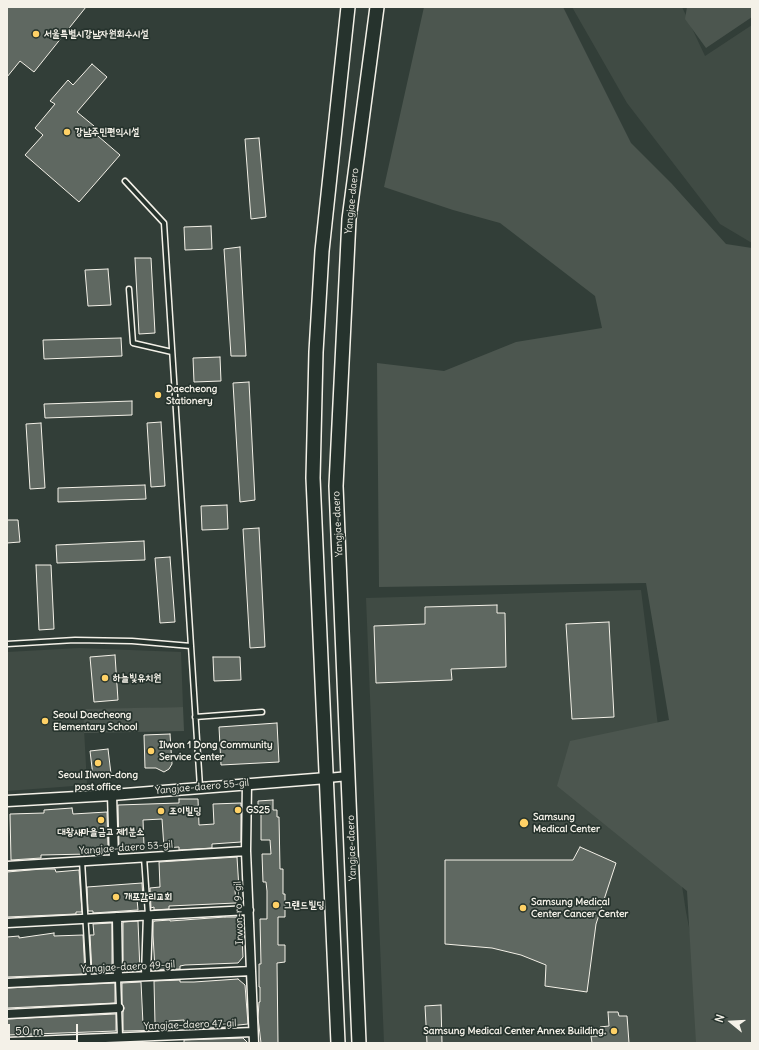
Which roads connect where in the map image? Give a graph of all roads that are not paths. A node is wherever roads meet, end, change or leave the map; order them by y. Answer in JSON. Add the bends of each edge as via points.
{"nodes":[{"id":1,"x":348,"y":7,"type":"edge"},
{"id":2,"x":377,"y":7,"type":"edge"},
{"id":3,"x":385,"y":7,"type":"edge"},
{"id":4,"x":365,"y":91,"type":"junction"},
{"id":5,"x":125,"y":181,"type":"dead end"},
{"id":6,"x":129,"y":289,"type":"dead end"},
{"id":7,"x":172,"y":352,"type":"junction"},
{"id":8,"x":7,"y":644,"type":"edge"},
{"id":9,"x":191,"y":646,"type":"junction"},
{"id":10,"x":262,"y":712,"type":"dead end"},
{"id":11,"x":195,"y":717,"type":"junction"},
{"id":12,"x":350,"y":776,"type":"junction"},
{"id":13,"x":327,"y":778,"type":"junction"},
{"id":14,"x":247,"y":783,"type":"junction"},
{"id":15,"x":200,"y":787,"type":"junction"},
{"id":16,"x":112,"y":795,"type":"junction"},
{"id":17,"x":7,"y":801,"type":"edge"},
{"id":18,"x":246,"y":851,"type":"junction"},
{"id":19,"x":144,"y":857,"type":"junction"},
{"id":20,"x":114,"y":859,"type":"junction"},
{"id":21,"x":82,"y":861,"type":"junction"},
{"id":22,"x":7,"y":866,"type":"edge"},
{"id":23,"x":249,"y":910,"type":"junction"},
{"id":24,"x":148,"y":915,"type":"junction"},
{"id":25,"x":117,"y":917,"type":"junction"},
{"id":26,"x":86,"y":919,"type":"junction"},
{"id":27,"x":7,"y":923,"type":"edge"},
{"id":28,"x":251,"y":971,"type":"junction"},
{"id":29,"x":146,"y":976,"type":"junction"},
{"id":30,"x":118,"y":978,"type":"junction"},
{"id":31,"x":89,"y":980,"type":"junction"},
{"id":32,"x":7,"y":983,"type":"edge"},
{"id":33,"x":119,"y":1008,"type":"junction"},
{"id":34,"x":7,"y":1014,"type":"edge"},
{"id":35,"x":253,"y":1032,"type":"junction"},
{"id":36,"x":120,"y":1038,"type":"junction"},
{"id":37,"x":153,"y":1040,"type":"edge"},
{"id":38,"x":90,"y":1041,"type":"edge"},
{"id":39,"x":7,"y":1042,"type":"edge"},
{"id":40,"x":254,"y":1043,"type":"edge"},
{"id":41,"x":338,"y":1043,"type":"edge"},
{"id":42,"x":359,"y":1043,"type":"edge"}],
"edges":[{"from":1,"to":13,"type":"main road","via":[[322,251],[316,352],[313,478]]},
{"from":2,"to":4,"type":"main road","name":"Yangjae-daero"},
{"from":3,"to":4,"type":"main road"},
{"from":4,"to":12,"type":"main road","name":"Yangjae-daero","via":[[349,219],[336,486]]},
{"from":5,"to":7,"type":"lane","via":[[164,223]]},
{"from":6,"to":7,"type":"lane","via":[[133,343]]},
{"from":7,"to":9,"type":"lane"},
{"from":8,"to":9,"type":"lane","via":[[75,640]]},
{"from":9,"to":11,"type":"lane"},
{"from":10,"to":11,"type":"lane"},
{"from":11,"to":15,"type":"lane"},
{"from":12,"to":13,"type":"street","name":"Yangjae-daero 55-gil"},
{"from":12,"to":42,"type":"main road","name":"Yangjae-daero"},
{"from":13,"to":14,"type":"street","name":"Yangjae-daero 55-gil"},
{"from":13,"to":41,"type":"main road"},
{"from":14,"to":15,"type":"street","name":"Yangjae-daero 55-gil"},
{"from":14,"to":18,"type":"street","name":"Irwon-ro 9-gil"},
{"from":15,"to":16,"type":"street","name":"Yangjae-daero 55-gil"},
{"from":16,"to":17,"type":"street","name":"Yangjae-daero 55-gil"},
{"from":16,"to":20,"type":"street"},
{"from":18,"to":19,"type":"street","name":"Yangjae-daero 53-gil"},
{"from":18,"to":23,"type":"street","name":"Irwon-ro 9-gil"},
{"from":19,"to":20,"type":"street","name":"Yangjae-daero 53-gil"},
{"from":19,"to":24,"type":"lane"},
{"from":20,"to":21,"type":"street","name":"Yangjae-daero 53-gil"},
{"from":21,"to":22,"type":"street","name":"Yangjae-daero 53-gil"},
{"from":21,"to":26,"type":"lane"},
{"from":23,"to":24,"type":"street"},
{"from":23,"to":28,"type":"street","name":"Irwon-ro 9-gil"},
{"from":24,"to":25,"type":"street"},
{"from":24,"to":29,"type":"street"},
{"from":25,"to":26,"type":"street"},
{"from":25,"to":30,"type":"street"},
{"from":26,"to":27,"type":"street"},
{"from":26,"to":31,"type":"lane"},
{"from":28,"to":29,"type":"street","name":"Yangjae-daero 49-gil"},
{"from":28,"to":35,"type":"street","name":"Irwon-ro 9-gil"},
{"from":29,"to":30,"type":"street","name":"Yangjae-daero 49-gil"},
{"from":30,"to":31,"type":"street","name":"Yangjae-daero 49-gil"},
{"from":30,"to":33,"type":"lane"},
{"from":31,"to":32,"type":"street","name":"Yangjae-daero 49-gil"},
{"from":33,"to":34,"type":"street"},
{"from":33,"to":36,"type":"lane"},
{"from":35,"to":37,"type":"street","name":"Yangjae-daero 47-gil"},
{"from":35,"to":40,"type":"street","name":"Irwon-ro 9-gil"},
{"from":36,"to":37,"type":"street","name":"Yangjae-daero 47-gil"},
{"from":36,"to":38,"type":"street","name":"Yangjae-daero 47-gil"},
{"from":38,"to":39,"type":"street","name":"Yangjae-daero 47-gil"}]}
